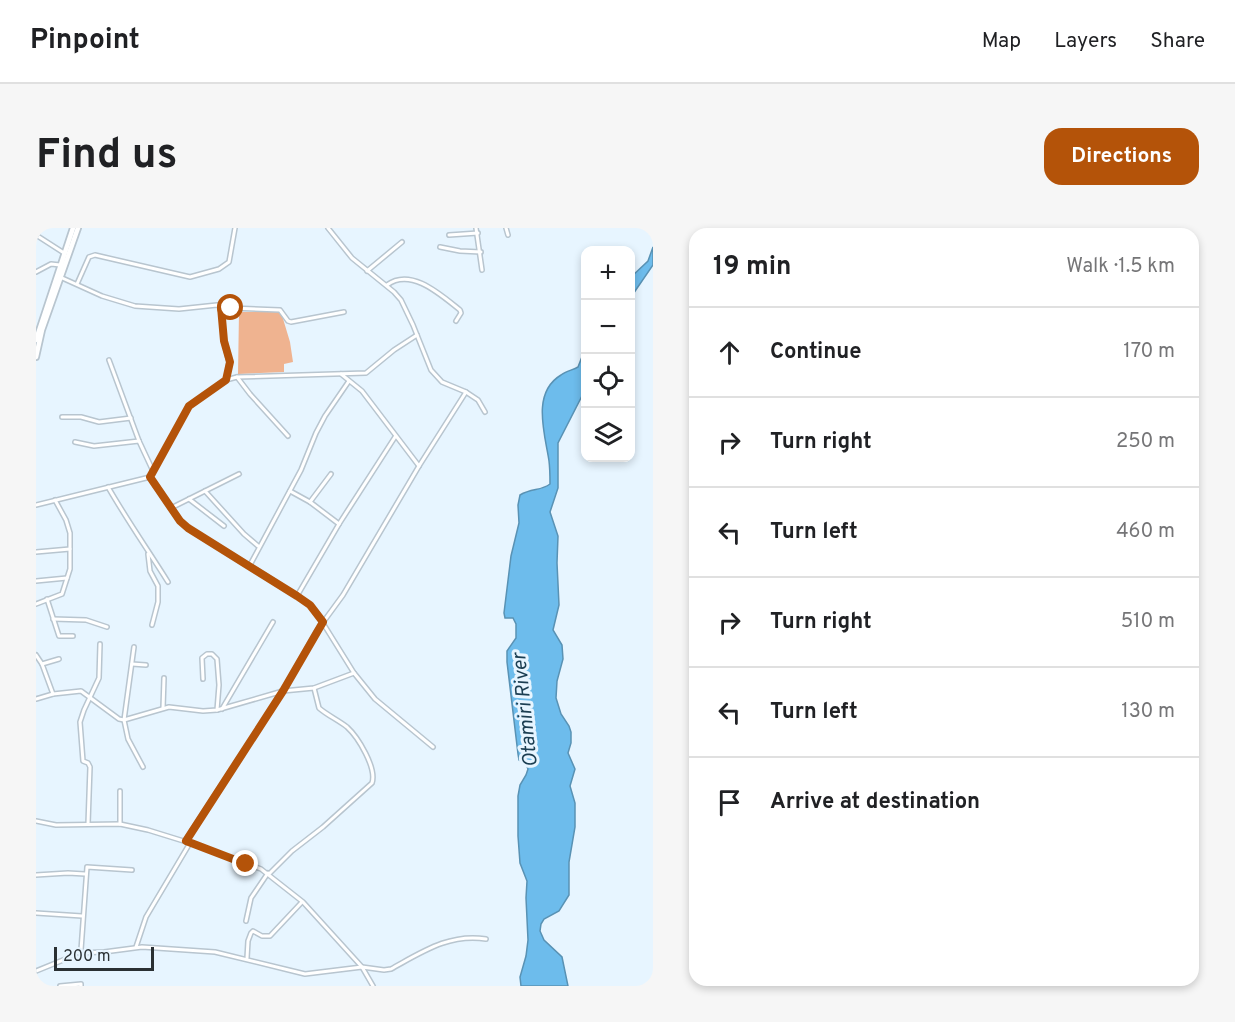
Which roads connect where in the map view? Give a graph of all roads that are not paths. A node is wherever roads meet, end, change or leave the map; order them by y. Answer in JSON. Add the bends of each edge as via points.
{"nodes":[{"id":1,"x":235,"y":228,"type":"edge"},
{"id":2,"x":328,"y":228,"type":"edge"},
{"id":3,"x":476,"y":228,"type":"edge"},
{"id":4,"x":506,"y":228,"type":"edge"},
{"id":5,"x":75,"y":229,"type":"edge"},
{"id":6,"x":478,"y":233,"type":"junction"},
{"id":7,"x":36,"y":235,"type":"edge"},
{"id":8,"x":449,"y":235,"type":"dead end"},
{"id":9,"x":508,"y":235,"type":"dead end"},
{"id":10,"x":402,"y":242,"type":"dead end"},
{"id":11,"x":440,"y":247,"type":"dead end"},
{"id":12,"x":481,"y":252,"type":"junction"},
{"id":13,"x":64,"y":253,"type":"junction"},
{"id":14,"x":60,"y":265,"type":"junction"},
{"id":15,"x":482,"y":270,"type":"dead end"},
{"id":16,"x":367,"y":271,"type":"junction"},
{"id":17,"x":36,"y":272,"type":"edge"},
{"id":18,"x":60,"y":277,"type":"junction"},
{"id":19,"x":77,"y":284,"type":"junction"},
{"id":20,"x":387,"y":285,"type":"junction"},
{"id":21,"x":221,"y":307,"type":"junction"},
{"id":22,"x":344,"y":312,"type":"dead end"},
{"id":23,"x":456,"y":321,"type":"dead end"},
{"id":24,"x":417,"y":335,"type":"junction"},
{"id":25,"x":36,"y":340,"type":"edge"},
{"id":26,"x":36,"y":357,"type":"edge"},
{"id":27,"x":109,"y":360,"type":"dead end"},
{"id":28,"x":341,"y":374,"type":"junction"},
{"id":29,"x":237,"y":376,"type":"junction"},
{"id":30,"x":226,"y":380,"type":"junction"},
{"id":31,"x":349,"y":381,"type":"junction"},
{"id":32,"x":466,"y":392,"type":"junction"},
{"id":33,"x":485,"y":412,"type":"dead end"},
{"id":34,"x":62,"y":417,"type":"dead end"},
{"id":35,"x":131,"y":418,"type":"junction"},
{"id":36,"x":288,"y":436,"type":"dead end"},
{"id":37,"x":396,"y":436,"type":"junction"},
{"id":38,"x":139,"y":441,"type":"junction"},
{"id":39,"x":75,"y":442,"type":"dead end"},
{"id":40,"x":418,"y":466,"type":"junction"},
{"id":41,"x":153,"y":471,"type":"junction"},
{"id":42,"x":238,"y":474,"type":"dead end"},
{"id":43,"x":331,"y":474,"type":"dead end"},
{"id":44,"x":150,"y":477,"type":"junction"},
{"id":45,"x":108,"y":487,"type":"junction"},
{"id":46,"x":206,"y":491,"type":"junction"},
{"id":47,"x":290,"y":491,"type":"junction"},
{"id":48,"x":189,"y":499,"type":"junction"},
{"id":49,"x":54,"y":500,"type":"junction"},
{"id":50,"x":310,"y":502,"type":"junction"},
{"id":51,"x":36,"y":505,"type":"edge"},
{"id":52,"x":171,"y":508,"type":"junction"},
{"id":53,"x":339,"y":524,"type":"junction"},
{"id":54,"x":224,"y":526,"type":"dead end"},
{"id":55,"x":258,"y":546,"type":"junction"},
{"id":56,"x":70,"y":549,"type":"junction"},
{"id":57,"x":36,"y":552,"type":"edge"},
{"id":58,"x":148,"y":552,"type":"junction"},
{"id":59,"x":250,"y":565,"type":"junction"},
{"id":60,"x":67,"y":578,"type":"junction"},
{"id":61,"x":36,"y":581,"type":"edge"},
{"id":62,"x":168,"y":582,"type":"dead end"},
{"id":63,"x":297,"y":596,"type":"junction"},
{"id":64,"x":47,"y":599,"type":"junction"},
{"id":65,"x":36,"y":604,"type":"edge"},
{"id":66,"x":53,"y":619,"type":"junction"},
{"id":67,"x":273,"y":622,"type":"dead end"},
{"id":68,"x":323,"y":622,"type":"junction"},
{"id":69,"x":152,"y":625,"type":"dead end"},
{"id":70,"x":106,"y":627,"type":"dead end"},
{"id":71,"x":73,"y":636,"type":"dead end"},
{"id":72,"x":100,"y":644,"type":"dead end"},
{"id":73,"x":134,"y":647,"type":"dead end"},
{"id":74,"x":36,"y":655,"type":"edge"},
{"id":75,"x":59,"y":659,"type":"dead end"},
{"id":76,"x":42,"y":664,"type":"junction"},
{"id":77,"x":132,"y":664,"type":"junction"},
{"id":78,"x":146,"y":665,"type":"dead end"},
{"id":79,"x":354,"y":673,"type":"junction"},
{"id":80,"x":164,"y":678,"type":"dead end"},
{"id":81,"x":203,"y":679,"type":"dead end"},
{"id":82,"x":314,"y":687,"type":"junction"},
{"id":83,"x":283,"y":691,"type":"junction"},
{"id":84,"x":53,"y":693,"type":"junction"},
{"id":85,"x":91,"y":697,"type":"junction"},
{"id":86,"x":36,"y":699,"type":"edge"},
{"id":87,"x":163,"y":708,"type":"junction"},
{"id":88,"x":222,"y":709,"type":"junction"},
{"id":89,"x":217,"y":710,"type":"junction"},
{"id":90,"x":124,"y":720,"type":"junction"},
{"id":91,"x":433,"y":747,"type":"dead end"},
{"id":92,"x":143,"y":767,"type":"dead end"},
{"id":93,"x":120,"y":791,"type":"dead end"},
{"id":94,"x":36,"y":821,"type":"edge"},
{"id":95,"x":88,"y":824,"type":"junction"},
{"id":96,"x":120,"y":824,"type":"junction"},
{"id":97,"x":188,"y":842,"type":"junction"},
{"id":98,"x":132,"y":870,"type":"dead end"},
{"id":99,"x":85,"y":874,"type":"junction"},
{"id":100,"x":269,"y":874,"type":"junction"},
{"id":101,"x":36,"y":875,"type":"edge"},
{"id":102,"x":303,"y":902,"type":"junction"},
{"id":103,"x":36,"y":913,"type":"edge"},
{"id":104,"x":82,"y":916,"type":"junction"},
{"id":105,"x":246,"y":921,"type":"dead end"},
{"id":106,"x":486,"y":939,"type":"dead end"},
{"id":107,"x":136,"y":947,"type":"junction"},
{"id":108,"x":79,"y":952,"type":"junction"},
{"id":109,"x":247,"y":958,"type":"junction"},
{"id":110,"x":362,"y":967,"type":"junction"},
{"id":111,"x":36,"y":971,"type":"edge"},
{"id":112,"x":60,"y":986,"type":"edge"},
{"id":113,"x":81,"y":986,"type":"edge"},
{"id":114,"x":373,"y":986,"type":"edge"}],
"edges":[{"from":1,"to":19,"type":"street","via":[[229,262],[205,275],[185,276],[95,255],[89,257]]},
{"from":2,"to":16,"type":"street"},
{"from":3,"to":6,"type":"street"},
{"from":4,"to":9,"type":"street"},
{"from":5,"to":13,"type":"main road"},
{"from":5,"to":18,"type":"main road"},
{"from":6,"to":8,"type":"street"},
{"from":6,"to":12,"type":"street"},
{"from":7,"to":13,"type":"street"},
{"from":10,"to":16,"type":"street"},
{"from":11,"to":12,"type":"street"},
{"from":12,"to":15,"type":"street"},
{"from":13,"to":14,"type":"main road"},
{"from":14,"to":17,"type":"street","via":[[51,264]]},
{"from":14,"to":25,"type":"main road"},
{"from":16,"to":20,"type":"street"},
{"from":18,"to":19,"type":"street"},
{"from":18,"to":26,"type":"main road"},
{"from":19,"to":21,"type":"street","via":[[135,306]]},
{"from":20,"to":23,"type":"street","via":[[404,279],[426,285],[460,310]]},
{"from":20,"to":24,"type":"street","via":[[400,300]]},
{"from":21,"to":22,"type":"street","via":[[280,310],[291,322]]},
{"from":21,"to":30,"type":"street","via":[[230,362]]},
{"from":24,"to":28,"type":"street","via":[[369,372]]},
{"from":24,"to":32,"type":"street","via":[[431,370],[442,382]]},
{"from":27,"to":35,"type":"street"},
{"from":28,"to":29,"type":"street"},
{"from":28,"to":31,"type":"street"},
{"from":29,"to":30,"type":"street"},
{"from":29,"to":36,"type":"street"},
{"from":30,"to":41,"type":"street","via":[[189,406]]},
{"from":31,"to":37,"type":"street","via":[[362,391]]},
{"from":31,"to":47,"type":"street","via":[[324,417]]},
{"from":32,"to":33,"type":"street","via":[[478,400]]},
{"from":32,"to":40,"type":"street"},
{"from":34,"to":35,"type":"street","via":[[81,417],[99,423]]},
{"from":35,"to":38,"type":"street"},
{"from":37,"to":40,"type":"street"},
{"from":37,"to":53,"type":"street"},
{"from":38,"to":39,"type":"street","via":[[94,447]]},
{"from":38,"to":41,"type":"street"},
{"from":40,"to":68,"type":"street","via":[[343,595]]},
{"from":41,"to":44,"type":"street"},
{"from":42,"to":46,"type":"street"},
{"from":43,"to":50,"type":"street"},
{"from":44,"to":45,"type":"street"},
{"from":44,"to":52,"type":"street"},
{"from":45,"to":49,"type":"street"},
{"from":45,"to":58,"type":"street"},
{"from":46,"to":48,"type":"street"},
{"from":46,"to":55,"type":"street"},
{"from":47,"to":50,"type":"street"},
{"from":47,"to":55,"type":"street"},
{"from":48,"to":52,"type":"street"},
{"from":48,"to":54,"type":"street"},
{"from":49,"to":51,"type":"street"},
{"from":49,"to":56,"type":"street","via":[[68,525]]},
{"from":50,"to":53,"type":"street"},
{"from":52,"to":59,"type":"street","via":[[188,528]]},
{"from":53,"to":63,"type":"street"},
{"from":55,"to":59,"type":"street"},
{"from":56,"to":57,"type":"street"},
{"from":56,"to":60,"type":"street"},
{"from":58,"to":62,"type":"street"},
{"from":58,"to":69,"type":"street","via":[[150,571],[158,586]]},
{"from":59,"to":63,"type":"street"},
{"from":60,"to":61,"type":"street"},
{"from":60,"to":64,"type":"street","via":[[62,594]]},
{"from":63,"to":68,"type":"street"},
{"from":64,"to":65,"type":"street"},
{"from":64,"to":66,"type":"street"},
{"from":66,"to":70,"type":"street","via":[[86,620]]},
{"from":66,"to":71,"type":"street","via":[[59,636]]},
{"from":67,"to":88,"type":"street"},
{"from":68,"to":79,"type":"street"},
{"from":68,"to":83,"type":"street"},
{"from":72,"to":85,"type":"street","via":[[99,678]]},
{"from":73,"to":77,"type":"street"},
{"from":74,"to":76,"type":"street"},
{"from":75,"to":76,"type":"street"},
{"from":76,"to":84,"type":"street"},
{"from":77,"to":78,"type":"street"},
{"from":77,"to":90,"type":"street"},
{"from":79,"to":82,"type":"street"},
{"from":79,"to":91,"type":"street","via":[[375,699]]},
{"from":80,"to":87,"type":"street"},
{"from":81,"to":89,"type":"street","via":[[202,658],[212,654],[218,659]]},
{"from":82,"to":83,"type":"street"},
{"from":82,"to":100,"type":"street","via":[[319,708],[349,729],[374,777],[372,783]]},
{"from":83,"to":88,"type":"street"},
{"from":83,"to":97,"type":"street"},
{"from":84,"to":85,"type":"street","via":[[81,691]]},
{"from":84,"to":86,"type":"street"},
{"from":85,"to":90,"type":"street"},
{"from":85,"to":95,"type":"street","via":[[80,723],[83,761],[90,767]]},
{"from":87,"to":89,"type":"street"},
{"from":87,"to":90,"type":"street"},
{"from":88,"to":89,"type":"street"},
{"from":90,"to":92,"type":"street","via":[[128,739]]},
{"from":93,"to":96,"type":"street"},
{"from":94,"to":95,"type":"street"},
{"from":95,"to":96,"type":"street"},
{"from":96,"to":97,"type":"street"},
{"from":97,"to":100,"type":"street"},
{"from":97,"to":107,"type":"street","via":[[185,854],[146,917]]},
{"from":98,"to":99,"type":"street","via":[[87,867]]},
{"from":99,"to":101,"type":"street"},
{"from":99,"to":104,"type":"street"},
{"from":100,"to":102,"type":"street"},
{"from":100,"to":105,"type":"street","via":[[251,898]]},
{"from":102,"to":109,"type":"street","via":[[270,936],[250,933]]},
{"from":102,"to":110,"type":"street"},
{"from":103,"to":104,"type":"street"},
{"from":104,"to":108,"type":"street"},
{"from":106,"to":110,"type":"street","via":[[444,941],[391,969]]},
{"from":107,"to":108,"type":"street"},
{"from":107,"to":109,"type":"street"},
{"from":108,"to":111,"type":"street"},
{"from":109,"to":110,"type":"street","via":[[305,974]]},
{"from":110,"to":114,"type":"street"},
{"from":112,"to":113,"type":"street"}]}
